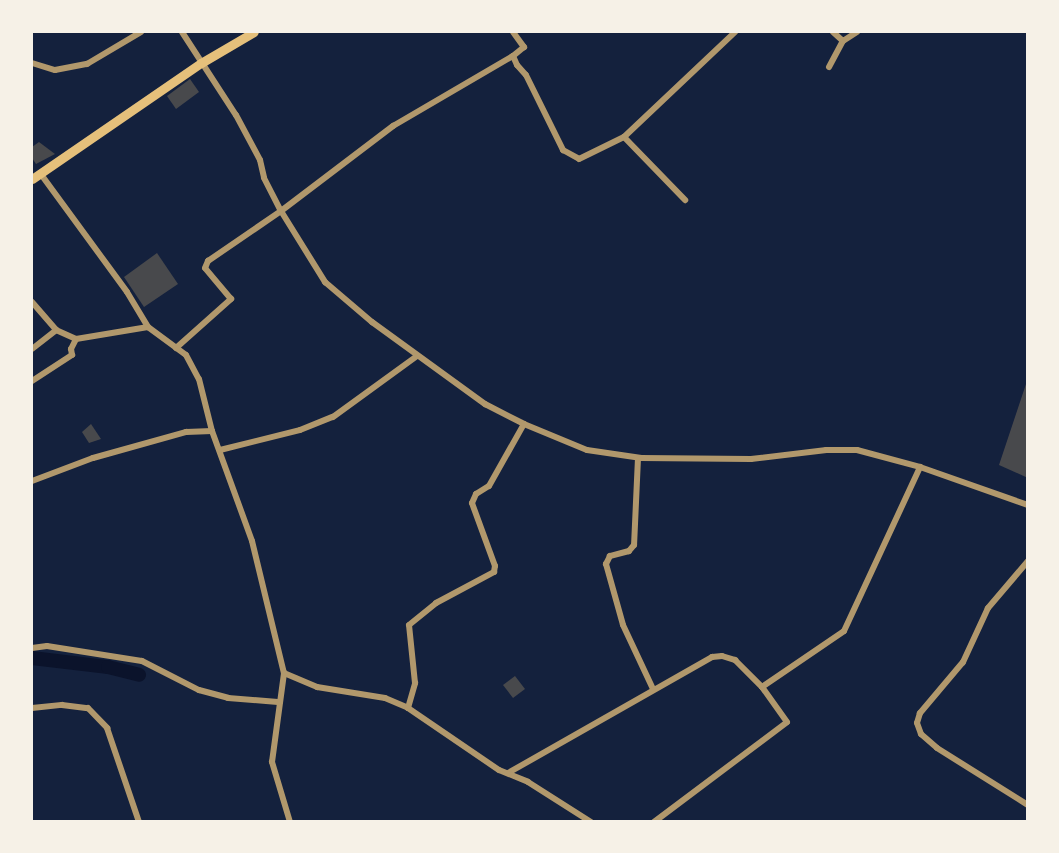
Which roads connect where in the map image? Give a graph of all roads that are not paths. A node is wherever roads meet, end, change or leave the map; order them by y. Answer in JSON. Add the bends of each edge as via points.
{"nodes":[{"id":1,"x":141,"y":32,"type":"edge"},
{"id":2,"x":182,"y":32,"type":"edge"},
{"id":3,"x":254,"y":32,"type":"edge"},
{"id":4,"x":513,"y":32,"type":"edge"},
{"id":5,"x":735,"y":32,"type":"edge"},
{"id":6,"x":833,"y":32,"type":"edge"},
{"id":7,"x":857,"y":32,"type":"edge"},
{"id":8,"x":843,"y":41,"type":"junction"},
{"id":9,"x":513,"y":56,"type":"junction"},
{"id":10,"x":32,"y":63,"type":"edge"},
{"id":11,"x":201,"y":63,"type":"junction"},
{"id":12,"x":829,"y":67,"type":"dead end"},
{"id":13,"x":624,"y":137,"type":"junction"},
{"id":14,"x":40,"y":173,"type":"junction"},
{"id":15,"x":32,"y":179,"type":"edge"},
{"id":16,"x":685,"y":200,"type":"dead end"},
{"id":17,"x":281,"y":211,"type":"junction"},
{"id":18,"x":32,"y":302,"type":"edge"},
{"id":19,"x":148,"y":327,"type":"junction"},
{"id":20,"x":56,"y":331,"type":"junction"},
{"id":21,"x":76,"y":340,"type":"junction"},
{"id":22,"x":176,"y":348,"type":"junction"},
{"id":23,"x":32,"y":349,"type":"edge"},
{"id":24,"x":417,"y":356,"type":"junction"},
{"id":25,"x":32,"y":381,"type":"edge"},
{"id":26,"x":524,"y":424,"type":"junction"},
{"id":27,"x":212,"y":431,"type":"junction"},
{"id":28,"x":220,"y":450,"type":"junction"},
{"id":29,"x":638,"y":458,"type":"junction"},
{"id":30,"x":920,"y":467,"type":"junction"},
{"id":31,"x":32,"y":481,"type":"edge"},
{"id":32,"x":1027,"y":505,"type":"edge"},
{"id":33,"x":1027,"y":561,"type":"edge"},
{"id":34,"x":32,"y":648,"type":"edge"},
{"id":35,"x":284,"y":673,"type":"junction"},
{"id":36,"x":762,"y":687,"type":"junction"},
{"id":37,"x":653,"y":689,"type":"junction"},
{"id":38,"x":278,"y":702,"type":"junction"},
{"id":39,"x":408,"y":708,"type":"junction"},
{"id":40,"x":32,"y":709,"type":"edge"},
{"id":41,"x":508,"y":773,"type":"junction"},
{"id":42,"x":1027,"y":805,"type":"edge"},
{"id":43,"x":139,"y":821,"type":"edge"},
{"id":44,"x":290,"y":821,"type":"edge"},
{"id":45,"x":592,"y":821,"type":"edge"},
{"id":46,"x":654,"y":821,"type":"edge"}],
"edges":[{"from":1,"to":10,"type":"street","via":[[87,64],[55,71]]},
{"from":2,"to":11,"type":"street"},
{"from":3,"to":11,"type":"main road"},
{"from":4,"to":9,"type":"street","via":[[524,47]]},
{"from":5,"to":13,"type":"street"},
{"from":6,"to":8,"type":"street"},
{"from":7,"to":8,"type":"street"},
{"from":8,"to":12,"type":"street"},
{"from":9,"to":13,"type":"street","via":[[563,150],[579,159]]},
{"from":9,"to":17,"type":"street","via":[[393,126]]},
{"from":11,"to":14,"type":"main road"},
{"from":11,"to":17,"type":"street","via":[[236,115]]},
{"from":13,"to":16,"type":"street"},
{"from":14,"to":15,"type":"main road"},
{"from":14,"to":19,"type":"street"},
{"from":17,"to":22,"type":"street","via":[[208,261],[205,268],[231,299]]},
{"from":17,"to":24,"type":"street","via":[[325,282]]},
{"from":18,"to":20,"type":"street"},
{"from":19,"to":21,"type":"street"},
{"from":19,"to":22,"type":"street"},
{"from":20,"to":21,"type":"street"},
{"from":20,"to":23,"type":"street"},
{"from":21,"to":25,"type":"street","via":[[72,355]]},
{"from":22,"to":27,"type":"street","via":[[186,355],[200,379]]},
{"from":24,"to":26,"type":"street","via":[[485,404]]},
{"from":24,"to":28,"type":"street","via":[[333,417]]},
{"from":26,"to":29,"type":"street","via":[[587,450]]},
{"from":26,"to":39,"type":"street","via":[[489,486],[476,494],[472,503],[494,572],[436,603],[410,625],[415,683]]},
{"from":27,"to":28,"type":"street"},
{"from":27,"to":31,"type":"street","via":[[186,432]]},
{"from":28,"to":35,"type":"street","via":[[252,541]]},
{"from":29,"to":30,"type":"street","via":[[751,459],[858,450]]},
{"from":29,"to":37,"type":"street","via":[[634,545],[610,556],[606,564],[623,625]]},
{"from":30,"to":32,"type":"street"},
{"from":30,"to":36,"type":"street","via":[[845,631]]},
{"from":33,"to":42,"type":"street","via":[[988,608],[963,663],[920,713],[917,723],[921,734],[937,748]]},
{"from":34,"to":38,"type":"street","via":[[47,646],[142,661],[199,690],[228,698]]},
{"from":35,"to":38,"type":"street"},
{"from":35,"to":39,"type":"street","via":[[317,687],[385,698]]},
{"from":36,"to":37,"type":"street","via":[[735,660],[722,656]]},
{"from":36,"to":46,"type":"street","via":[[787,722]]},
{"from":37,"to":41,"type":"street"},
{"from":38,"to":44,"type":"street","via":[[272,762]]},
{"from":39,"to":41,"type":"street"},
{"from":40,"to":43,"type":"street","via":[[88,708],[107,728]]},
{"from":41,"to":45,"type":"street"}]}
